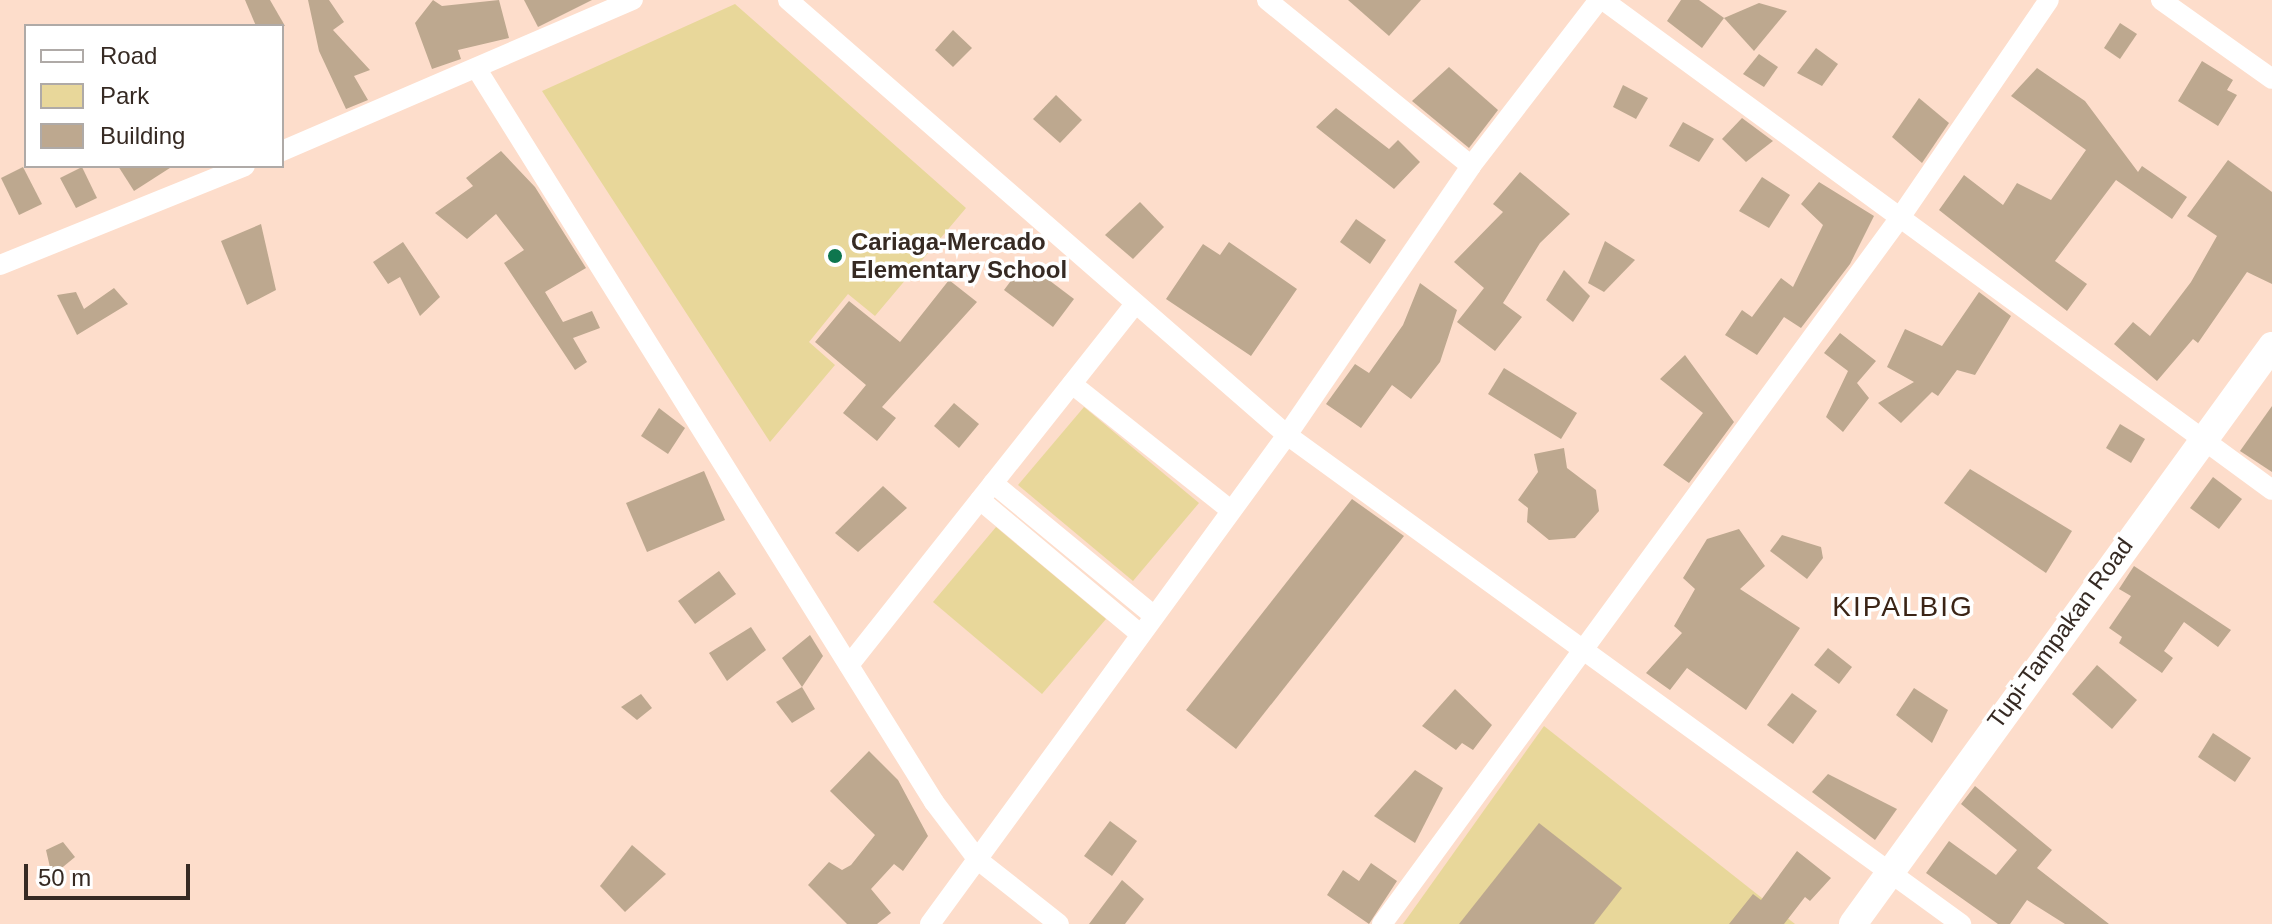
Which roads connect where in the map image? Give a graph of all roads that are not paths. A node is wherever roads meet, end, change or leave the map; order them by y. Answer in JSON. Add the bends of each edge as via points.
{"nodes":[{"id":1,"x":633,"y":0,"type":"edge"},
{"id":2,"x":788,"y":0,"type":"edge"},
{"id":3,"x":1267,"y":0,"type":"edge"},
{"id":4,"x":1601,"y":0,"type":"edge"},
{"id":5,"x":2049,"y":0,"type":"edge"},
{"id":6,"x":2161,"y":0,"type":"edge"},
{"id":7,"x":478,"y":71,"type":"junction"},
{"id":8,"x":2272,"y":79,"type":"edge"},
{"id":9,"x":284,"y":150,"type":"edge"},
{"id":10,"x":1471,"y":166,"type":"junction"},
{"id":11,"x":240,"y":168,"type":"edge"},
{"id":12,"x":1899,"y":219,"type":"junction"},
{"id":13,"x":0,"y":265,"type":"edge"},
{"id":14,"x":1134,"y":306,"type":"junction"},
{"id":15,"x":2272,"y":346,"type":"edge"},
{"id":16,"x":1072,"y":384,"type":"junction"},
{"id":17,"x":1287,"y":435,"type":"junction"},
{"id":18,"x":2202,"y":439,"type":"junction"},
{"id":19,"x":993,"y":483,"type":"junction"},
{"id":20,"x":2272,"y":490,"type":"edge"},
{"id":21,"x":980,"y":500,"type":"junction"},
{"id":22,"x":1229,"y":509,"type":"junction"},
{"id":23,"x":1153,"y":615,"type":"junction"},
{"id":24,"x":1140,"y":634,"type":"junction"},
{"id":25,"x":1582,"y":645,"type":"junction"},
{"id":26,"x":849,"y":665,"type":"junction"},
{"id":27,"x":978,"y":860,"type":"junction"},
{"id":28,"x":1891,"y":873,"type":"junction"},
{"id":29,"x":930,"y":924,"type":"edge"},
{"id":30,"x":1059,"y":924,"type":"edge"},
{"id":31,"x":1382,"y":924,"type":"edge"},
{"id":32,"x":1853,"y":924,"type":"edge"},
{"id":33,"x":1961,"y":924,"type":"edge"}],
"edges":[{"from":1,"to":7,"type":"street"},
{"from":2,"to":14,"type":"street"},
{"from":3,"to":10,"type":"street"},
{"from":4,"to":10,"type":"street"},
{"from":4,"to":12,"type":"street"},
{"from":5,"to":12,"type":"street"},
{"from":6,"to":8,"type":"street"},
{"from":7,"to":9,"type":"street"},
{"from":7,"to":26,"type":"street"},
{"from":10,"to":17,"type":"street"},
{"from":11,"to":13,"type":"street"},
{"from":12,"to":18,"type":"street"},
{"from":12,"to":25,"type":"street"},
{"from":14,"to":16,"type":"street"},
{"from":14,"to":17,"type":"street"},
{"from":15,"to":18,"type":"main road","name":"Tupi-Tampakan Road"},
{"from":16,"to":19,"type":"street"},
{"from":16,"to":22,"type":"street"},
{"from":17,"to":22,"type":"street"},
{"from":17,"to":25,"type":"street"},
{"from":18,"to":20,"type":"street"},
{"from":18,"to":28,"type":"main road","name":"Tupi-Tampakan Road"},
{"from":19,"to":21,"type":"street"},
{"from":19,"to":23,"type":"street"},
{"from":21,"to":24,"type":"street"},
{"from":21,"to":26,"type":"street"},
{"from":22,"to":23,"type":"street"},
{"from":23,"to":24,"type":"street"},
{"from":24,"to":27,"type":"street"},
{"from":25,"to":28,"type":"street"},
{"from":25,"to":31,"type":"street"},
{"from":26,"to":27,"type":"street"},
{"from":27,"to":29,"type":"street"},
{"from":27,"to":30,"type":"street"},
{"from":28,"to":32,"type":"main road","name":"Tupi-Tampakan Road"},
{"from":28,"to":33,"type":"street"}]}
